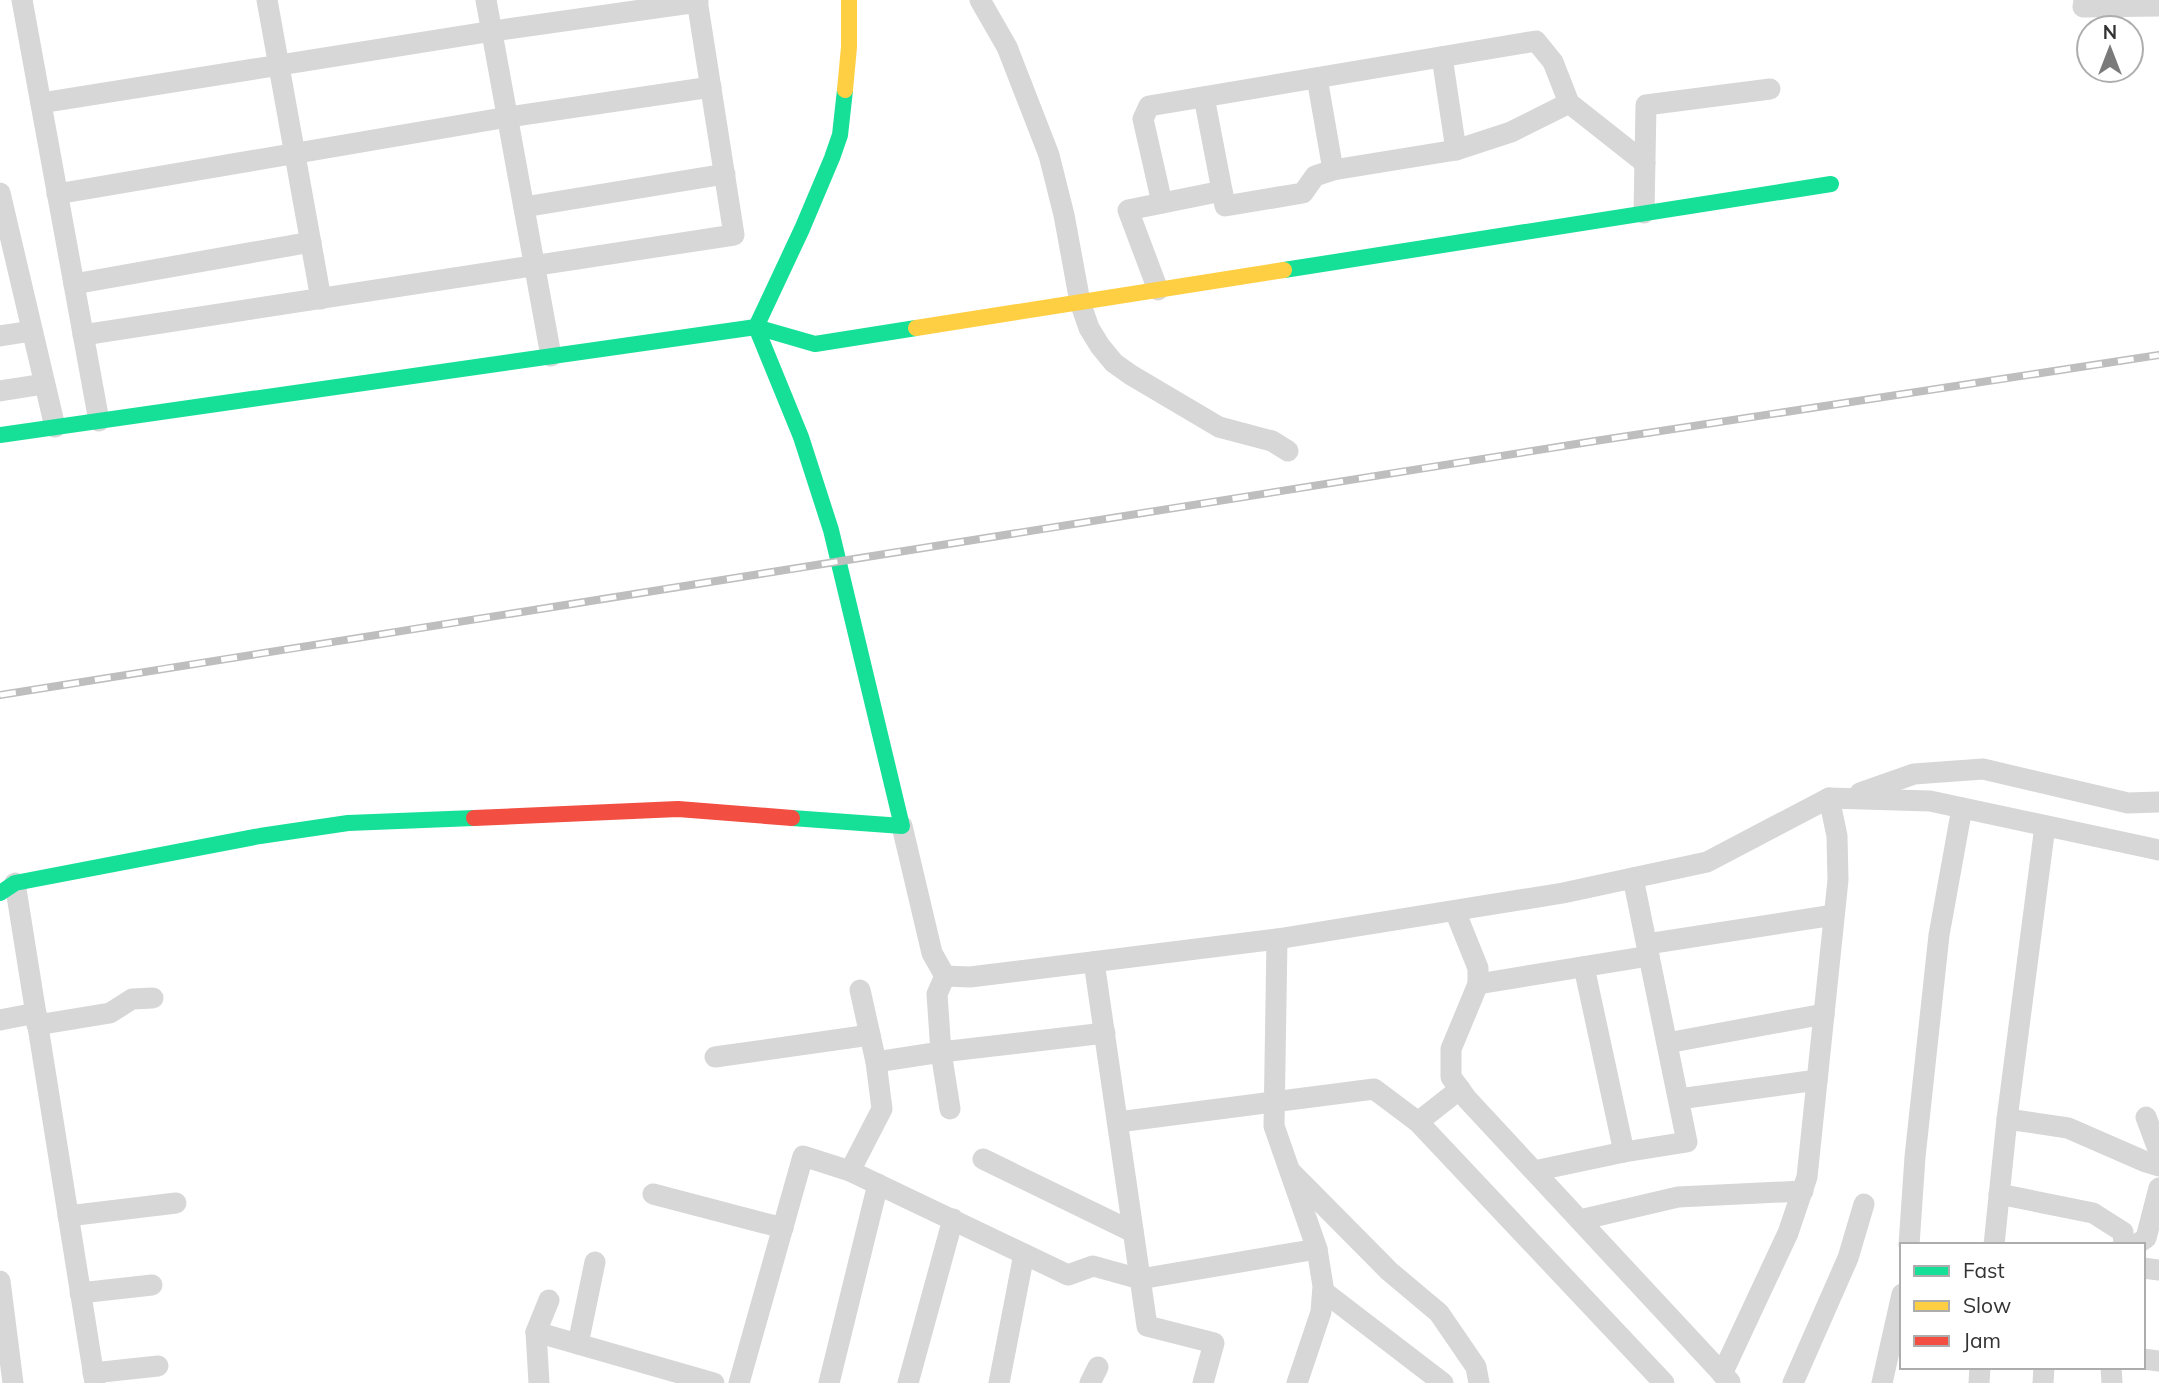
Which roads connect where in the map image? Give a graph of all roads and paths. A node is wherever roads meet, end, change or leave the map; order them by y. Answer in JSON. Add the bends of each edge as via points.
{"nodes":[{"id":1,"x":22,"y":0,"type":"edge"},
{"id":2,"x":267,"y":0,"type":"edge"},
{"id":3,"x":486,"y":0,"type":"edge"},
{"id":4,"x":849,"y":0,"type":"edge"},
{"id":5,"x":980,"y":0,"type":"edge"},
{"id":6,"x":2084,"y":0,"type":"edge"},
{"id":7,"x":697,"y":1,"type":"edge"},
{"id":8,"x":2159,"y":6,"type":"edge"},
{"id":9,"x":493,"y":31,"type":"junction"},
{"id":10,"x":1442,"y":57,"type":"junction"},
{"id":11,"x":278,"y":65,"type":"junction"},
{"id":12,"x":1317,"y":78,"type":"junction"},
{"id":13,"x":711,"y":87,"type":"junction"},
{"id":14,"x":1770,"y":89,"type":"dead end"},
{"id":15,"x":1204,"y":97,"type":"junction"},
{"id":16,"x":41,"y":103,"type":"junction"},
{"id":17,"x":1569,"y":103,"type":"junction"},
{"id":18,"x":508,"y":117,"type":"junction"},
{"id":19,"x":1456,"y":150,"type":"junction"},
{"id":20,"x":295,"y":153,"type":"junction"},
{"id":21,"x":1645,"y":163,"type":"junction"},
{"id":22,"x":1333,"y":170,"type":"junction"},
{"id":23,"x":725,"y":174,"type":"junction"},
{"id":24,"x":1830,"y":184,"type":"dead end"},
{"id":25,"x":1222,"y":191,"type":"junction"},
{"id":26,"x":0,"y":193,"type":"edge"},
{"id":27,"x":57,"y":194,"type":"junction"},
{"id":28,"x":1162,"y":203,"type":"junction"},
{"id":29,"x":524,"y":206,"type":"junction"},
{"id":30,"x":1644,"y":213,"type":"junction"},
{"id":31,"x":311,"y":243,"type":"junction"},
{"id":32,"x":535,"y":264,"type":"junction"},
{"id":33,"x":74,"y":284,"type":"junction"},
{"id":34,"x":1158,"y":290,"type":"junction"},
{"id":35,"x":321,"y":299,"type":"junction"},
{"id":36,"x":1080,"y":302,"type":"junction"},
{"id":37,"x":756,"y":327,"type":"junction"},
{"id":38,"x":32,"y":331,"type":"junction"},
{"id":39,"x":83,"y":335,"type":"junction"},
{"id":40,"x":0,"y":336,"type":"edge"},
{"id":41,"x":551,"y":356,"type":"junction"},
{"id":42,"x":44,"y":384,"type":"junction"},
{"id":43,"x":0,"y":391,"type":"edge"},
{"id":44,"x":99,"y":421,"type":"junction"},
{"id":45,"x":55,"y":427,"type":"junction"},
{"id":46,"x":0,"y":435,"type":"edge"},
{"id":47,"x":1288,"y":451,"type":"dead end"},
{"id":48,"x":1839,"y":797,"type":"junction"},
{"id":49,"x":2159,"y":802,"type":"edge"},
{"id":50,"x":1962,"y":808,"type":"junction"},
{"id":51,"x":902,"y":826,"type":"junction"},
{"id":52,"x":2045,"y":826,"type":"junction"},
{"id":53,"x":2159,"y":850,"type":"edge"},
{"id":54,"x":1633,"y":878,"type":"junction"},
{"id":55,"x":7,"y":888,"type":"edge"},
{"id":56,"x":1455,"y":911,"type":"junction"},
{"id":57,"x":1834,"y":915,"type":"junction"},
{"id":58,"x":1276,"y":939,"type":"junction"},
{"id":59,"x":1648,"y":950,"type":"junction"},
{"id":60,"x":1094,"y":962,"type":"junction"},
{"id":61,"x":1584,"y":967,"type":"junction"},
{"id":62,"x":946,"y":976,"type":"junction"},
{"id":63,"x":1478,"y":984,"type":"junction"},
{"id":64,"x":860,"y":990,"type":"dead end"},
{"id":65,"x":153,"y":998,"type":"dead end"},
{"id":66,"x":1824,"y":1014,"type":"junction"},
{"id":67,"x":36,"y":1019,"type":"junction"},
{"id":68,"x":0,"y":1020,"type":"edge"},
{"id":69,"x":1105,"y":1032,"type":"junction"},
{"id":70,"x":870,"y":1035,"type":"junction"},
{"id":71,"x":1667,"y":1043,"type":"junction"},
{"id":72,"x":941,"y":1052,"type":"junction"},
{"id":73,"x":715,"y":1057,"type":"dead end"},
{"id":74,"x":876,"y":1062,"type":"junction"},
{"id":75,"x":1817,"y":1080,"type":"junction"},
{"id":76,"x":1460,"y":1089,"type":"junction"},
{"id":77,"x":1679,"y":1099,"type":"junction"},
{"id":78,"x":1274,"y":1102,"type":"junction"},
{"id":79,"x":950,"y":1109,"type":"dead end"},
{"id":80,"x":2146,"y":1117,"type":"dead end"},
{"id":81,"x":2007,"y":1119,"type":"junction"},
{"id":82,"x":1118,"y":1122,"type":"junction"},
{"id":83,"x":1418,"y":1122,"type":"junction"},
{"id":84,"x":1624,"y":1152,"type":"junction"},
{"id":85,"x":2159,"y":1152,"type":"edge"},
{"id":86,"x":983,"y":1159,"type":"dead end"},
{"id":87,"x":2159,"y":1166,"type":"edge"},
{"id":88,"x":1288,"y":1169,"type":"junction"},
{"id":89,"x":850,"y":1171,"type":"junction"},
{"id":90,"x":1534,"y":1171,"type":"junction"},
{"id":91,"x":877,"y":1184,"type":"junction"},
{"id":92,"x":2159,"y":1188,"type":"edge"},
{"id":93,"x":1803,"y":1191,"type":"junction"},
{"id":94,"x":653,"y":1194,"type":"dead end"},
{"id":95,"x":1999,"y":1194,"type":"junction"},
{"id":96,"x":176,"y":1203,"type":"dead end"},
{"id":97,"x":1864,"y":1204,"type":"dead end"},
{"id":98,"x":68,"y":1216,"type":"junction"},
{"id":99,"x":953,"y":1219,"type":"junction"},
{"id":100,"x":1580,"y":1220,"type":"junction"},
{"id":101,"x":783,"y":1228,"type":"junction"},
{"id":102,"x":1133,"y":1232,"type":"junction"},
{"id":103,"x":1909,"y":1243,"type":"edge"},
{"id":104,"x":1994,"y":1243,"type":"edge"},
{"id":105,"x":2124,"y":1243,"type":"edge"},
{"id":106,"x":2139,"y":1243,"type":"edge"},
{"id":107,"x":1317,"y":1250,"type":"junction"},
{"id":108,"x":1024,"y":1254,"type":"junction"},
{"id":109,"x":595,"y":1262,"type":"dead end"},
{"id":110,"x":1140,"y":1279,"type":"junction"},
{"id":111,"x":0,"y":1281,"type":"edge"},
{"id":112,"x":152,"y":1284,"type":"dead end"},
{"id":113,"x":1323,"y":1291,"type":"junction"},
{"id":114,"x":80,"y":1293,"type":"junction"},
{"id":115,"x":549,"y":1300,"type":"dead end"},
{"id":116,"x":1900,"y":1303,"type":"edge"},
{"id":117,"x":536,"y":1332,"type":"junction"},
{"id":118,"x":578,"y":1344,"type":"junction"},
{"id":119,"x":159,"y":1366,"type":"dead end"},
{"id":120,"x":94,"y":1378,"type":"edge"},
{"id":121,"x":1727,"y":1378,"type":"edge"},
{"id":122,"x":13,"y":1383,"type":"edge"},
{"id":123,"x":539,"y":1383,"type":"edge"},
{"id":124,"x":714,"y":1383,"type":"edge"},
{"id":125,"x":739,"y":1383,"type":"edge"},
{"id":126,"x":829,"y":1383,"type":"edge"},
{"id":127,"x":908,"y":1383,"type":"edge"},
{"id":128,"x":999,"y":1383,"type":"edge"},
{"id":129,"x":1203,"y":1383,"type":"edge"},
{"id":130,"x":1298,"y":1383,"type":"edge"},
{"id":131,"x":1443,"y":1383,"type":"edge"},
{"id":132,"x":1479,"y":1383,"type":"edge"},
{"id":133,"x":1664,"y":1383,"type":"edge"},
{"id":134,"x":1793,"y":1383,"type":"edge"},
{"id":135,"x":1882,"y":1383,"type":"edge"}],
"edges":[{"from":1,"to":16,"type":"street"},
{"from":2,"to":11,"type":"street"},
{"from":3,"to":9,"type":"street"},
{"from":4,"to":37,"type":"street","via":[[840,135]]},
{"from":5,"to":36,"type":"street","via":[[1007,47],[1049,155]]},
{"from":6,"to":8,"type":"street","via":[[2083,7]]},
{"from":7,"to":9,"type":"street"},
{"from":7,"to":13,"type":"street"},
{"from":9,"to":11,"type":"street"},
{"from":9,"to":18,"type":"street"},
{"from":10,"to":12,"type":"street"},
{"from":10,"to":17,"type":"street","via":[[1536,41],[1553,62]]},
{"from":10,"to":19,"type":"street"},
{"from":11,"to":16,"type":"street"},
{"from":11,"to":20,"type":"street"},
{"from":12,"to":15,"type":"street"},
{"from":12,"to":22,"type":"street"},
{"from":13,"to":18,"type":"street"},
{"from":13,"to":23,"type":"street"},
{"from":14,"to":21,"type":"street","via":[[1646,105]]},
{"from":15,"to":25,"type":"street"},
{"from":15,"to":28,"type":"street","via":[[1149,106],[1143,119]]},
{"from":16,"to":27,"type":"street"},
{"from":17,"to":19,"type":"street","via":[[1511,132]]},
{"from":17,"to":21,"type":"street"},
{"from":18,"to":20,"type":"street"},
{"from":18,"to":29,"type":"street"},
{"from":19,"to":22,"type":"street"},
{"from":20,"to":27,"type":"street"},
{"from":20,"to":31,"type":"street"},
{"from":21,"to":30,"type":"street"},
{"from":22,"to":25,"type":"street","via":[[1315,176],[1303,193],[1225,206]]},
{"from":23,"to":29,"type":"street"},
{"from":23,"to":32,"type":"street","via":[[734,235]]},
{"from":24,"to":30,"type":"street"},
{"from":25,"to":28,"type":"street"},
{"from":26,"to":38,"type":"street"},
{"from":27,"to":33,"type":"street"},
{"from":28,"to":34,"type":"street","via":[[1128,210]]},
{"from":29,"to":32,"type":"street"},
{"from":30,"to":34,"type":"street"},
{"from":31,"to":33,"type":"street"},
{"from":31,"to":35,"type":"street"},
{"from":32,"to":35,"type":"street"},
{"from":32,"to":41,"type":"street"},
{"from":33,"to":39,"type":"street"},
{"from":34,"to":36,"type":"street"},
{"from":35,"to":39,"type":"street"},
{"from":36,"to":37,"type":"street","via":[[816,344]]},
{"from":36,"to":47,"type":"street","via":[[1089,328],[1114,363],[1219,427],[1272,441]]},
{"from":37,"to":41,"type":"street"},
{"from":37,"to":51,"type":"street","via":[[801,437],[831,530]]},
{"from":38,"to":40,"type":"street"},
{"from":38,"to":42,"type":"street"},
{"from":39,"to":44,"type":"street"},
{"from":41,"to":44,"type":"street"},
{"from":42,"to":43,"type":"street"},
{"from":42,"to":45,"type":"street"},
{"from":44,"to":45,"type":"street"},
{"from":45,"to":46,"type":"street"},
{"from":48,"to":49,"type":"street","via":[[1914,774],[1983,769],[2128,803]]},
{"from":48,"to":50,"type":"street","via":[[1930,801]]},
{"from":48,"to":54,"type":"street","via":[[1707,862]]},
{"from":48,"to":57,"type":"street"},
{"from":50,"to":52,"type":"street"},
{"from":50,"to":103,"type":"street","via":[[1939,935]]},
{"from":51,"to":55,"type":"street","via":[[678,809],[348,823]]},
{"from":51,"to":62,"type":"street","via":[[932,953]]},
{"from":52,"to":53,"type":"street"},
{"from":52,"to":81,"type":"street"},
{"from":54,"to":56,"type":"street"},
{"from":54,"to":59,"type":"street"},
{"from":55,"to":67,"type":"street"},
{"from":56,"to":58,"type":"street"},
{"from":56,"to":63,"type":"street","via":[[1478,968]]},
{"from":57,"to":59,"type":"street"},
{"from":57,"to":66,"type":"street"},
{"from":58,"to":60,"type":"street"},
{"from":58,"to":78,"type":"street"},
{"from":59,"to":61,"type":"street"},
{"from":59,"to":71,"type":"street"},
{"from":60,"to":62,"type":"street"},
{"from":60,"to":69,"type":"street"},
{"from":61,"to":63,"type":"street"},
{"from":61,"to":84,"type":"street"},
{"from":62,"to":72,"type":"street","via":[[937,994]]},
{"from":63,"to":76,"type":"street","via":[[1451,1049],[1451,1077]]},
{"from":64,"to":70,"type":"street"},
{"from":65,"to":67,"type":"street","via":[[132,999],[110,1013]]},
{"from":66,"to":71,"type":"street"},
{"from":66,"to":75,"type":"street"},
{"from":67,"to":68,"type":"street"},
{"from":67,"to":98,"type":"street"},
{"from":69,"to":72,"type":"street"},
{"from":69,"to":82,"type":"street"},
{"from":70,"to":73,"type":"street"},
{"from":70,"to":74,"type":"street"},
{"from":71,"to":77,"type":"street"},
{"from":72,"to":74,"type":"street"},
{"from":72,"to":79,"type":"street"},
{"from":74,"to":89,"type":"street","via":[[882,1109]]},
{"from":75,"to":77,"type":"street"},
{"from":75,"to":93,"type":"street"},
{"from":76,"to":83,"type":"street"},
{"from":76,"to":90,"type":"street"},
{"from":77,"to":84,"type":"street","via":[[1687,1142]]},
{"from":78,"to":82,"type":"street"},
{"from":78,"to":83,"type":"street","via":[[1374,1089]]},
{"from":78,"to":88,"type":"street","via":[[1273,1126]]},
{"from":80,"to":85,"type":"street"},
{"from":81,"to":87,"type":"street","via":[[2068,1128]]},
{"from":81,"to":95,"type":"street"},
{"from":82,"to":102,"type":"street"},
{"from":83,"to":133,"type":"street"},
{"from":84,"to":90,"type":"street"},
{"from":86,"to":102,"type":"street"},
{"from":88,"to":107,"type":"street"},
{"from":88,"to":132,"type":"street","via":[[1389,1271],[1439,1313],[1476,1367]]},
{"from":89,"to":91,"type":"street"},
{"from":89,"to":101,"type":"street","via":[[803,1156]]},
{"from":90,"to":100,"type":"street"},
{"from":91,"to":99,"type":"street"},
{"from":91,"to":126,"type":"street"},
{"from":92,"to":106,"type":"street","via":[[2146,1238]]},
{"from":93,"to":100,"type":"street","via":[[1678,1198]]},
{"from":93,"to":121,"type":"street"},
{"from":94,"to":101,"type":"street"},
{"from":95,"to":104,"type":"street"},
{"from":95,"to":105,"type":"street","via":[[2093,1213],[2123,1232]]},
{"from":96,"to":98,"type":"street"},
{"from":97,"to":134,"type":"street","via":[[1848,1258]]},
{"from":98,"to":114,"type":"street"},
{"from":99,"to":108,"type":"street"},
{"from":99,"to":127,"type":"street"},
{"from":100,"to":121,"type":"street"},
{"from":101,"to":125,"type":"street"},
{"from":102,"to":110,"type":"street"},
{"from":107,"to":110,"type":"street"},
{"from":107,"to":113,"type":"street"},
{"from":108,"to":110,"type":"street","via":[[1068,1275],[1093,1266]]},
{"from":108,"to":128,"type":"street"},
{"from":109,"to":118,"type":"street"},
{"from":110,"to":129,"type":"street","via":[[1147,1326],[1214,1343]]},
{"from":111,"to":122,"type":"street"},
{"from":112,"to":114,"type":"street"},
{"from":113,"to":130,"type":"street","via":[[1321,1312]]},
{"from":113,"to":131,"type":"street"},
{"from":114,"to":120,"type":"street"},
{"from":115,"to":117,"type":"street"},
{"from":116,"to":135,"type":"street"},
{"from":117,"to":118,"type":"street"},
{"from":117,"to":123,"type":"street"},
{"from":118,"to":124,"type":"street"},
{"from":119,"to":120,"type":"street"}]}
